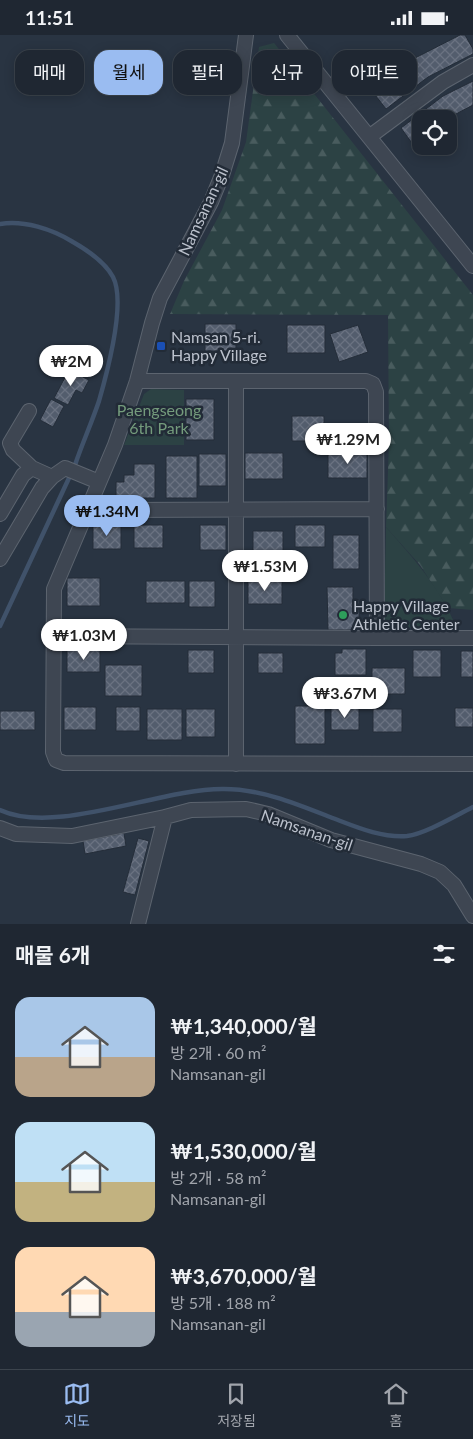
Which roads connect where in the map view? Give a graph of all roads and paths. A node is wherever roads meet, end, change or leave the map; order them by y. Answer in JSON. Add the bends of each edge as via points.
{"nodes":[{"id":1,"x":246,"y":35,"type":"edge"},
{"id":2,"x":287,"y":35,"type":"edge"},
{"id":3,"x":473,"y":65,"type":"edge"},
{"id":4,"x":369,"y":137,"type":"junction"},
{"id":5,"x":473,"y":266,"type":"edge"},
{"id":6,"x":137,"y":381,"type":"junction"},
{"id":7,"x":236,"y":381,"type":"junction"},
{"id":8,"x":29,"y":411,"type":"dead end"},
{"id":9,"x":32,"y":468,"type":"junction"},
{"id":10,"x":52,"y":477,"type":"junction"},
{"id":11,"x":99,"y":482,"type":"junction"},
{"id":12,"x":91,"y":501,"type":"junction"},
{"id":13,"x":236,"y":509,"type":"junction"},
{"id":14,"x":377,"y":509,"type":"junction"},
{"id":15,"x":0,"y":514,"type":"edge"},
{"id":16,"x":0,"y":559,"type":"edge"},
{"id":17,"x":54,"y":636,"type":"junction"},
{"id":18,"x":236,"y":637,"type":"junction"},
{"id":19,"x":377,"y":638,"type":"junction"},
{"id":20,"x":473,"y":638,"type":"edge"},
{"id":21,"x":236,"y":764,"type":"junction"},
{"id":22,"x":473,"y":764,"type":"edge"},
{"id":23,"x":166,"y":817,"type":"junction"},
{"id":24,"x":0,"y":828,"type":"edge"},
{"id":25,"x":473,"y":915,"type":"edge"},
{"id":26,"x":138,"y":924,"type":"edge"}],
"edges":[{"from":1,"to":6,"type":"street","name":"Namsanan-gil","via":[[232,143],[222,175],[160,298]]},
{"from":2,"to":4,"type":"street"},
{"from":3,"to":4,"type":"street","via":[[443,82]]},
{"from":4,"to":5,"type":"street"},
{"from":6,"to":7,"type":"street"},
{"from":6,"to":11,"type":"street","name":"Namsanan-gil"},
{"from":7,"to":13,"type":"street"},
{"from":7,"to":14,"type":"street","via":[[366,381],[374,385]]},
{"from":8,"to":9,"type":"street","via":[[10,443]]},
{"from":9,"to":10,"type":"street"},
{"from":9,"to":15,"type":"street","via":[[23,475]]},
{"from":10,"to":11,"type":"street","via":[[65,468]]},
{"from":10,"to":16,"type":"street","via":[[42,488]]},
{"from":11,"to":12,"type":"street","name":"Namsanan-gil"},
{"from":12,"to":13,"type":"street","via":[[116,510]]},
{"from":12,"to":17,"type":"street","name":"Namsanan-gil","via":[[54,589]]},
{"from":13,"to":14,"type":"street"},
{"from":13,"to":18,"type":"street"},
{"from":14,"to":19,"type":"street"},
{"from":17,"to":18,"type":"street"},
{"from":17,"to":21,"type":"street","name":"Namsanan-gil","via":[[53,752],[56,760],[64,763]]},
{"from":18,"to":19,"type":"street"},
{"from":18,"to":21,"type":"street"},
{"from":19,"to":20,"type":"street"},
{"from":21,"to":22,"type":"street","name":"Namsanan-gil"},
{"from":23,"to":24,"type":"street","name":"Namsanan-gil","via":[[72,836],[16,834]]},
{"from":23,"to":25,"type":"street","name":"Namsanan-gil","via":[[222,809],[246,809],[268,814],[331,840],[440,872],[454,885]]},
{"from":23,"to":26,"type":"street"}]}
